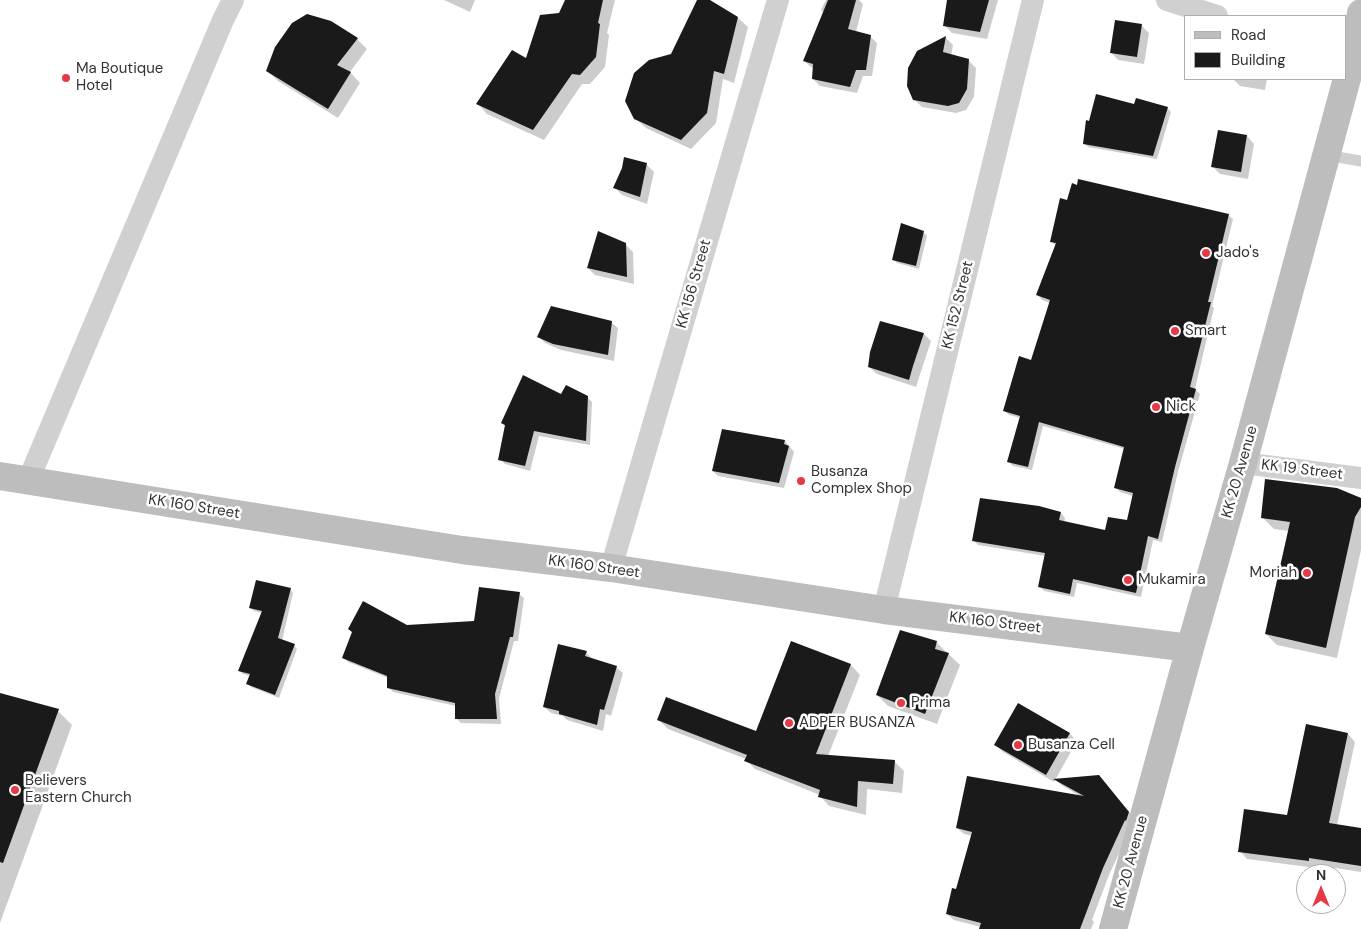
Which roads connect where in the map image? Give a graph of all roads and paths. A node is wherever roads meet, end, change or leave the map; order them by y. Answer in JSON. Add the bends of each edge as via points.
{"nodes":[{"id":1,"x":233,"y":0,"type":"edge"},
{"id":2,"x":778,"y":0,"type":"edge"},
{"id":3,"x":1033,"y":0,"type":"edge"},
{"id":4,"x":1167,"y":0,"type":"edge"},
{"id":5,"x":1361,"y":13,"type":"edge"},
{"id":6,"x":1214,"y":15,"type":"edge"},
{"id":7,"x":1348,"y":59,"type":"edge"},
{"id":8,"x":1343,"y":80,"type":"edge"},
{"id":9,"x":1326,"y":155,"type":"junction"},
{"id":10,"x":1361,"y":161,"type":"edge"},
{"id":11,"x":1243,"y":463,"type":"junction"},
{"id":12,"x":0,"y":476,"type":"edge"},
{"id":13,"x":1361,"y":478,"type":"edge"},
{"id":14,"x":28,"y":481,"type":"junction"},
{"id":15,"x":611,"y":568,"type":"junction"},
{"id":16,"x":884,"y":610,"type":"junction"},
{"id":17,"x":1190,"y":648,"type":"junction"},
{"id":18,"x":1113,"y":929,"type":"edge"}],
"edges":[{"from":1,"to":14,"type":"street"},
{"from":2,"to":15,"type":"street","name":"KK 156 Street"},
{"from":3,"to":16,"type":"street","name":"KK 152 Street"},
{"from":4,"to":6,"type":"street"},
{"from":5,"to":7,"type":"main road","name":"KK 20 Avenue"},
{"from":8,"to":9,"type":"main road","name":"KK 20 Avenue"},
{"from":9,"to":10,"type":"lane"},
{"from":9,"to":11,"type":"main road","name":"KK 20 Avenue"},
{"from":11,"to":13,"type":"street","name":"KK 19 Street"},
{"from":11,"to":17,"type":"main road","name":"KK 20 Avenue"},
{"from":12,"to":14,"type":"main road","name":"KK 160 Street"},
{"from":14,"to":15,"type":"main road","name":"KK 160 Street","via":[[462,550]]},
{"from":15,"to":16,"type":"main road","name":"KK 160 Street"},
{"from":16,"to":17,"type":"main road","name":"KK 160 Street"},
{"from":17,"to":18,"type":"main road","name":"KK 20 Avenue"}]}
